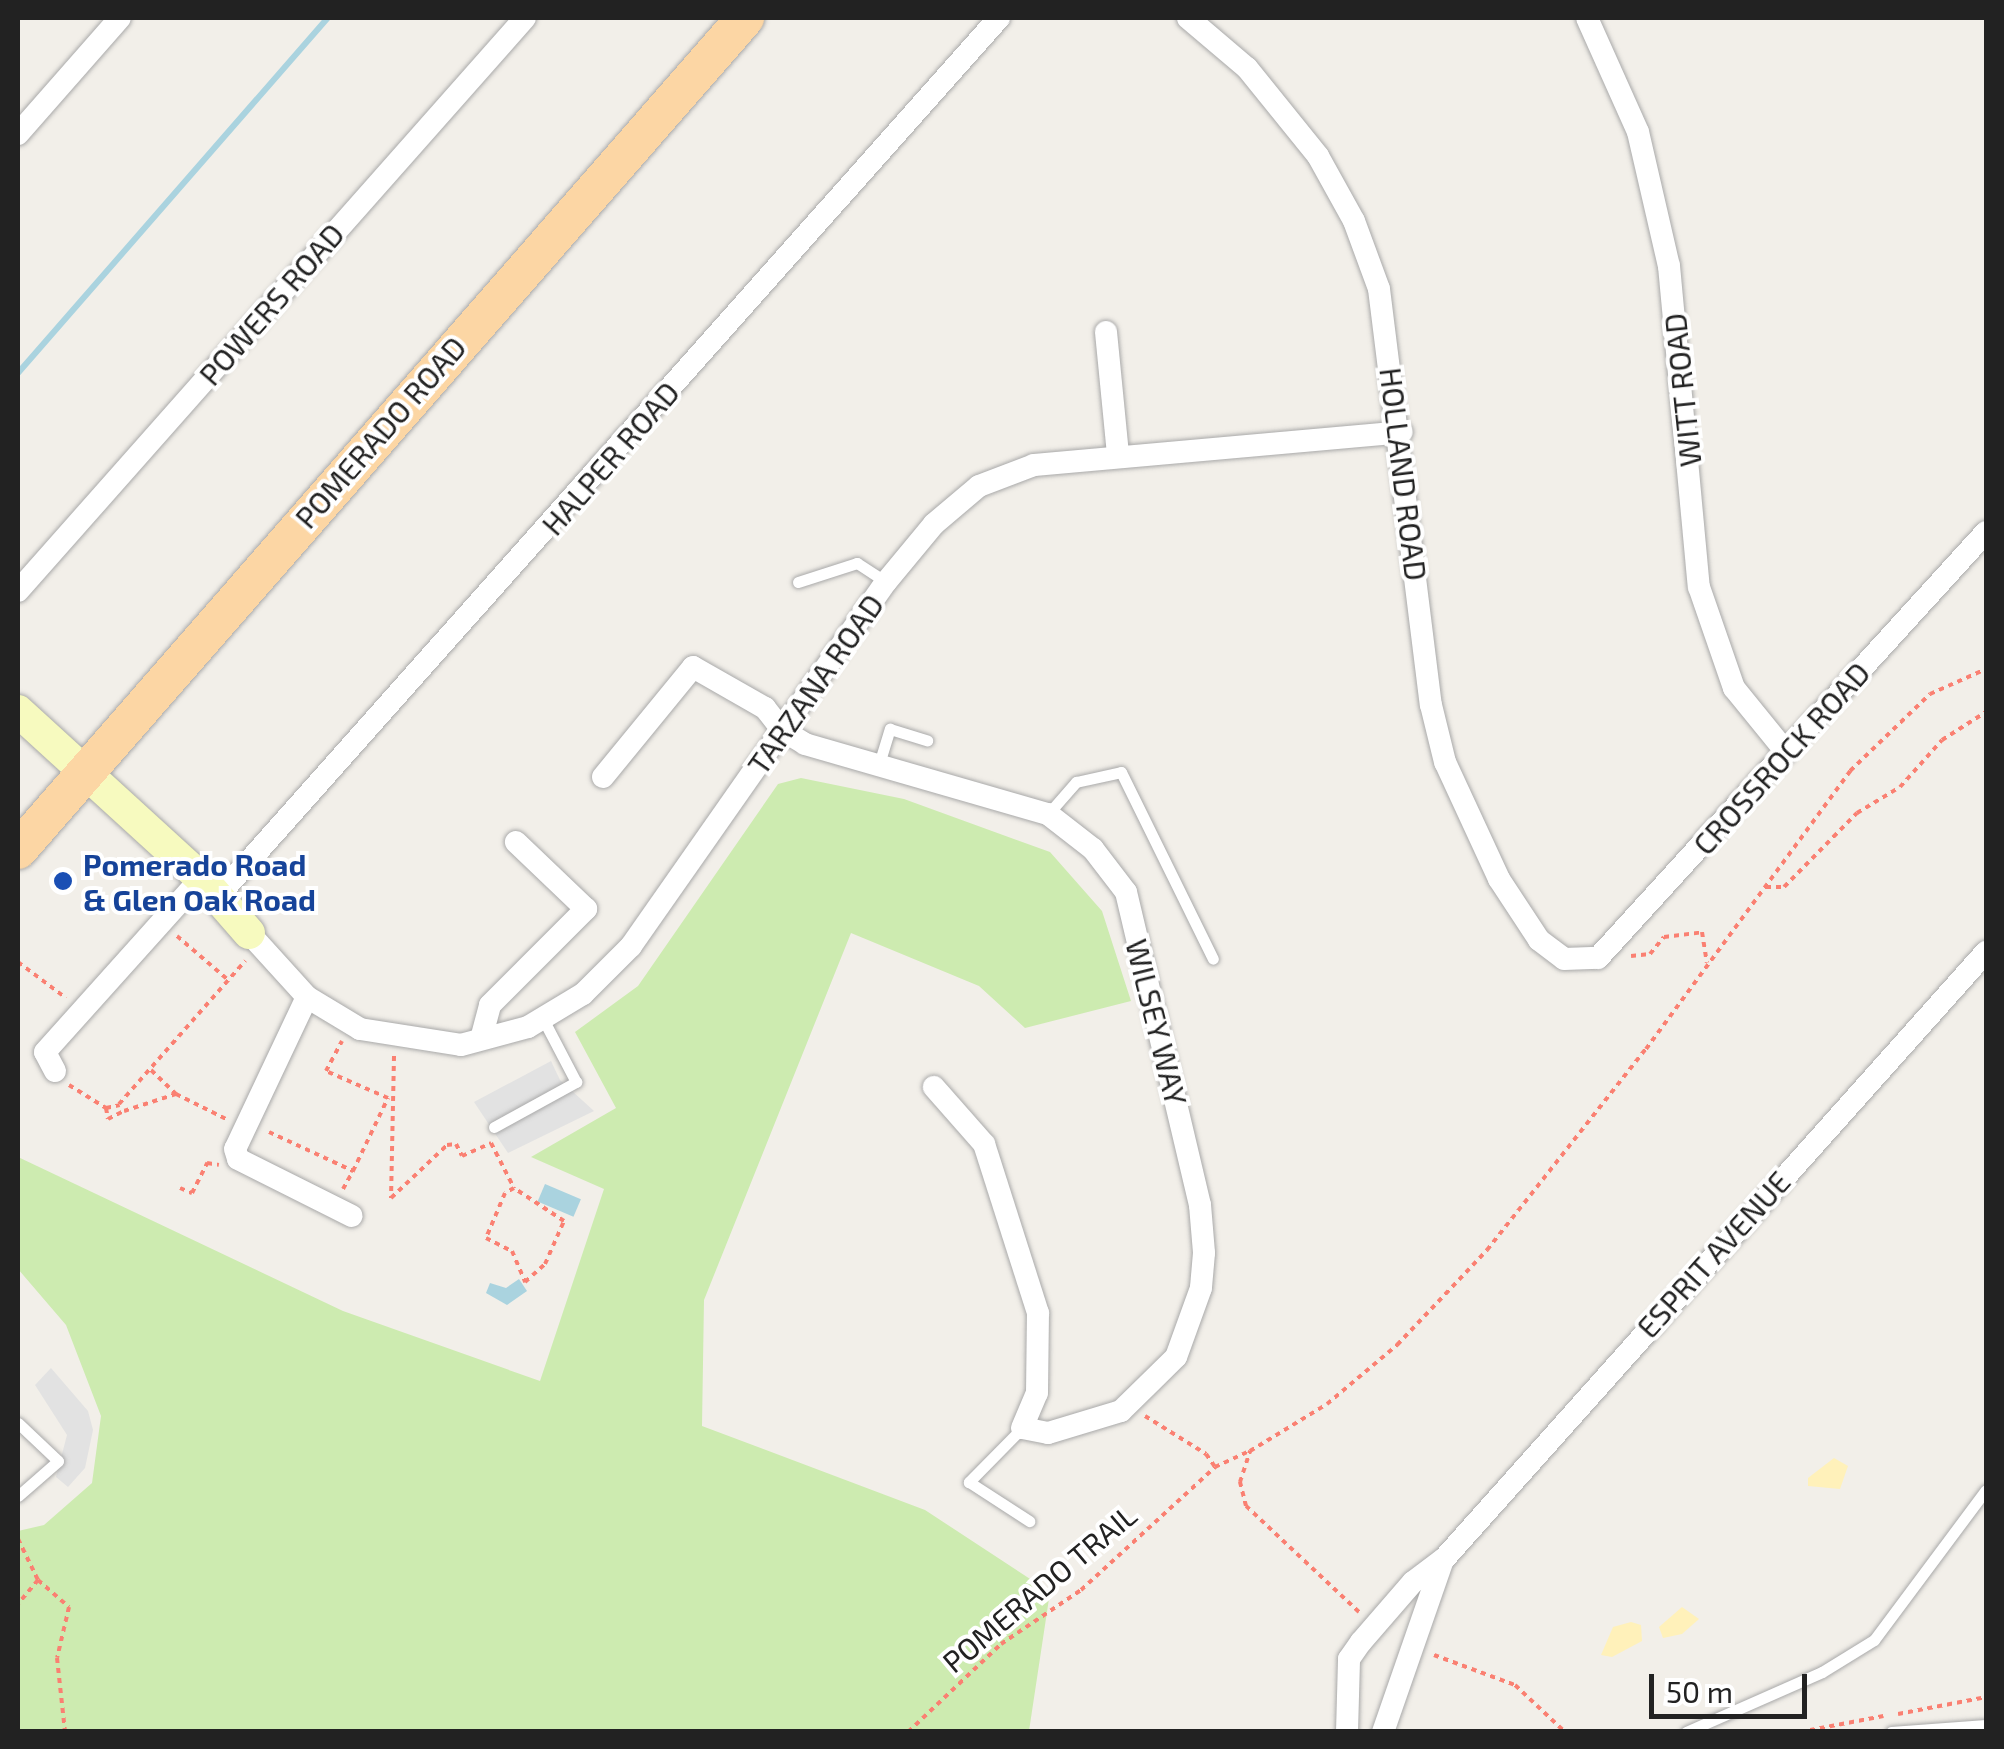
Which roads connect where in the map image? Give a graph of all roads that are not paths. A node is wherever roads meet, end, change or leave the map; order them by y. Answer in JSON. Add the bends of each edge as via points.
{"nodes":[{"id":1,"x":120,"y":18,"type":"edge"},
{"id":2,"x":525,"y":18,"type":"edge"},
{"id":3,"x":745,"y":18,"type":"edge"},
{"id":4,"x":999,"y":18,"type":"edge"},
{"id":5,"x":1188,"y":18,"type":"edge"},
{"id":6,"x":1587,"y":18,"type":"edge"},
{"id":7,"x":18,"y":134,"type":"edge"},
{"id":8,"x":1106,"y":332,"type":"dead end"},
{"id":9,"x":1402,"y":432,"type":"junction"},
{"id":10,"x":1118,"y":454,"type":"junction"},
{"id":11,"x":1986,"y":532,"type":"edge"},
{"id":12,"x":798,"y":582,"type":"dead end"},
{"id":13,"x":886,"y":582,"type":"junction"},
{"id":14,"x":18,"y":591,"type":"edge"},
{"id":15,"x":18,"y":711,"type":"edge"},
{"id":16,"x":782,"y":730,"type":"junction"},
{"id":17,"x":928,"y":740,"type":"dead end"},
{"id":18,"x":1786,"y":752,"type":"junction"},
{"id":19,"x":880,"y":764,"type":"junction"},
{"id":20,"x":86,"y":771,"type":"junction"},
{"id":21,"x":603,"y":777,"type":"dead end"},
{"id":22,"x":1048,"y":814,"type":"junction"},
{"id":23,"x":516,"y":842,"type":"dead end"},
{"id":24,"x":18,"y":850,"type":"edge"},
{"id":25,"x":209,"y":887,"type":"junction"},
{"id":26,"x":254,"y":940,"type":"joint"},
{"id":27,"x":1986,"y":952,"type":"edge"},
{"id":28,"x":1598,"y":958,"type":"joint"},
{"id":29,"x":1214,"y":959,"type":"dead end"},
{"id":30,"x":307,"y":997,"type":"junction"},
{"id":31,"x":544,"y":1019,"type":"junction"},
{"id":32,"x":481,"y":1040,"type":"junction"},
{"id":33,"x":55,"y":1071,"type":"road end"},
{"id":34,"x":934,"y":1087,"type":"dead end"},
{"id":35,"x":494,"y":1128,"type":"dead end"},
{"id":36,"x":352,"y":1216,"type":"dead end"},
{"id":37,"x":18,"y":1423,"type":"edge"},
{"id":38,"x":1022,"y":1428,"type":"junction"},
{"id":39,"x":1986,"y":1490,"type":"edge"},
{"id":40,"x":18,"y":1495,"type":"edge"},
{"id":41,"x":1030,"y":1520,"type":"dead end"},
{"id":42,"x":1444,"y":1559,"type":"junction"},
{"id":43,"x":1377,"y":1629,"type":"junction"},
{"id":44,"x":1411,"y":1646,"type":"junction"},
{"id":45,"x":1986,"y":1726,"type":"edge"},
{"id":46,"x":1347,"y":1732,"type":"edge"},
{"id":47,"x":1382,"y":1732,"type":"edge"},
{"id":48,"x":1686,"y":1732,"type":"edge"},
{"id":49,"x":1891,"y":1732,"type":"edge"}],
"edges":[{"from":1,"to":7,"type":"street"},
{"from":2,"to":14,"type":"street","name":"POWERS ROAD"},
{"from":3,"to":20,"type":"main road","name":"POMERADO ROAD"},
{"from":4,"to":25,"type":"street","name":"HALPER ROAD"},
{"from":5,"to":9,"type":"street","name":"HOLLAND ROAD","via":[[1247,68],[1318,156],[1354,221],[1379,289]]},
{"from":6,"to":18,"type":"street","name":"WITT ROAD","via":[[1638,132],[1669,266],[1699,587],[1734,688]]},
{"from":8,"to":10,"type":"street"},
{"from":9,"to":10,"type":"street","name":"TARZANA ROAD"},
{"from":9,"to":28,"type":"street","name":"HOLLAND ROAD","via":[[1431,705],[1445,762],[1499,879],[1539,940],[1564,960]]},
{"from":10,"to":13,"type":"street","name":"TARZANA ROAD","via":[[1034,464],[979,486],[934,524]]},
{"from":11,"to":18,"type":"street","name":"CROSSROCK ROAD"},
{"from":12,"to":13,"type":"lane","via":[[856,563]]},
{"from":13,"to":16,"type":"street","name":"TARZANA ROAD"},
{"from":15,"to":20,"type":"street"},
{"from":16,"to":19,"type":"street","name":"WILSEY WAY","via":[[805,744]]},
{"from":16,"to":21,"type":"street","name":"WILSEY WAY","via":[[765,708],[693,667]]},
{"from":16,"to":31,"type":"street","name":"TARZANA ROAD","via":[[631,946],[583,994]]},
{"from":17,"to":19,"type":"lane","via":[[890,728]]},
{"from":18,"to":28,"type":"street","name":"CROSSROCK ROAD"},
{"from":19,"to":22,"type":"street","name":"WILSEY WAY"},
{"from":20,"to":24,"type":"main road","name":"POMERADO ROAD"},
{"from":20,"to":25,"type":"street"},
{"from":22,"to":29,"type":"lane","via":[[1076,782],[1122,772]]},
{"from":22,"to":38,"type":"street","name":"WILSEY WAY","via":[[1093,849],[1126,892],[1200,1205],[1204,1253],[1176,1357],[1130,1403],[1100,1421],[1048,1432]]},
{"from":23,"to":32,"type":"street","via":[[586,909],[490,1005]]},
{"from":25,"to":26,"type":"street"},
{"from":25,"to":33,"type":"street","name":"HALPER ROAD","via":[[161,923],[46,1052]]},
{"from":26,"to":30,"type":"street","name":"TARZANA ROAD"},
{"from":27,"to":42,"type":"street","name":"ESPRIT AVENUE"},
{"from":30,"to":32,"type":"street","name":"TARZANA ROAD","via":[[350,1023],[394,1036],[461,1045]]},
{"from":30,"to":36,"type":"street","via":[[237,1155]]},
{"from":31,"to":32,"type":"street","name":"TARZANA ROAD"},
{"from":31,"to":35,"type":"lane","via":[[576,1082]]},
{"from":34,"to":38,"type":"street","via":[[984,1144],[1038,1313],[1037,1393]]},
{"from":37,"to":40,"type":"lane","via":[[58,1461]]},
{"from":38,"to":41,"type":"lane","via":[[969,1482]]},
{"from":39,"to":48,"type":"lane","via":[[1874,1640],[1822,1672]]},
{"from":42,"to":43,"type":"street","name":"ESPRIT AVENUE","via":[[1413,1582]]},
{"from":42,"to":44,"type":"street","name":"ESPRIT AVENUE"},
{"from":43,"to":44,"type":"street"},
{"from":43,"to":46,"type":"street","name":"ESPRIT AVENUE","via":[[1349,1659]]},
{"from":44,"to":47,"type":"street","name":"ESPRIT AVENUE"},
{"from":45,"to":49,"type":"lane"}]}
